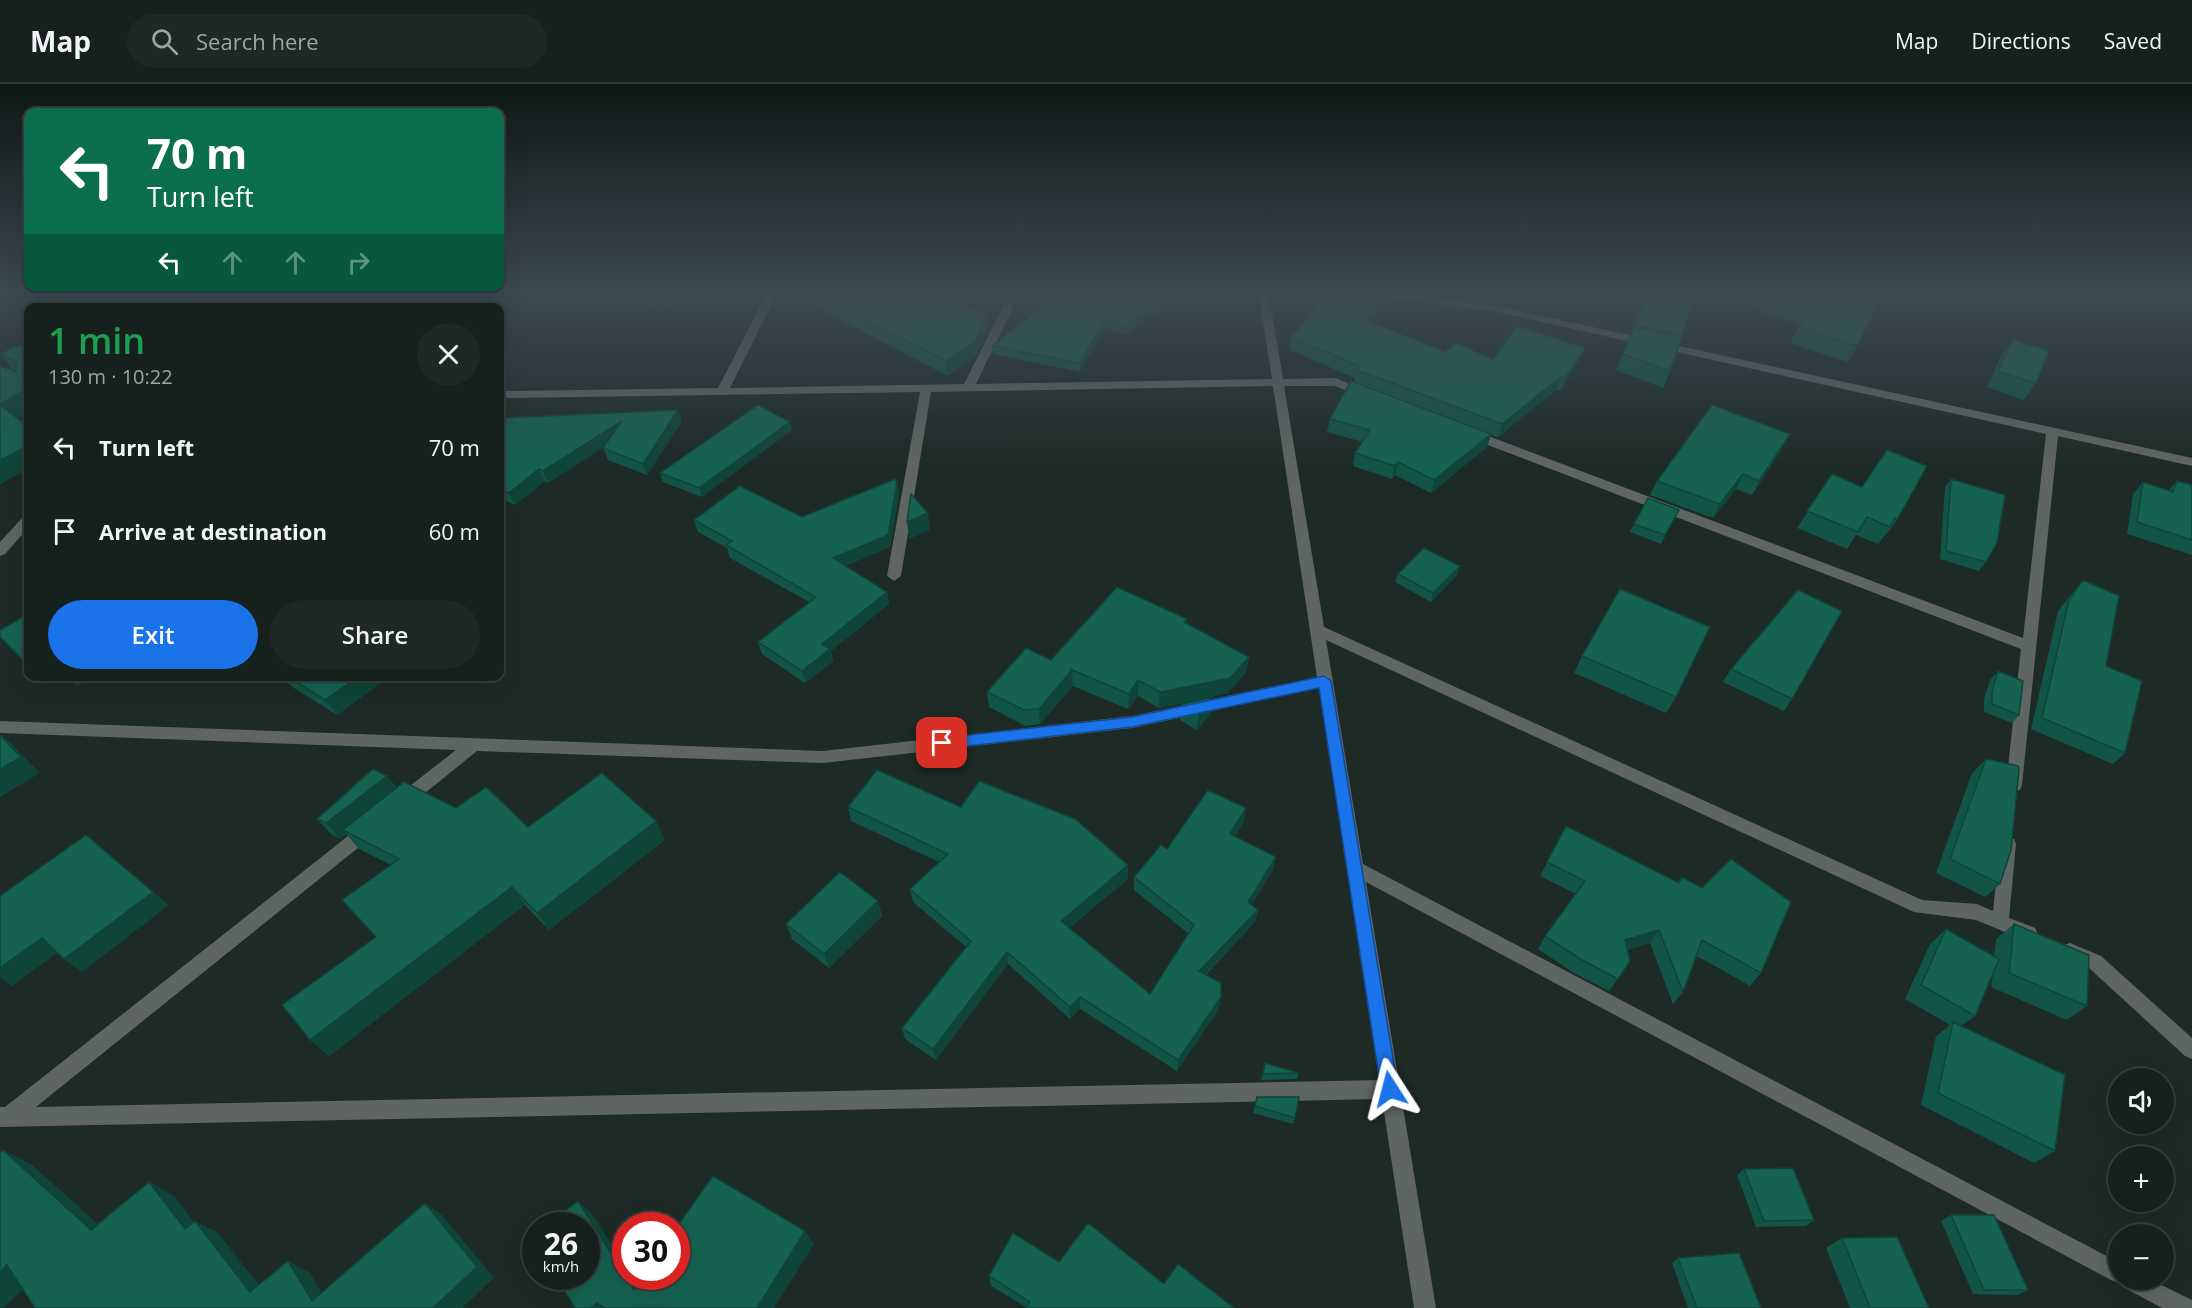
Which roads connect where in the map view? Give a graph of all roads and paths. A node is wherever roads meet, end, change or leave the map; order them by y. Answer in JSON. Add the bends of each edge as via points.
{"nodes":[{"id":1,"x":741,"y":352,"type":"edge"},
{"id":2,"x":986,"y":352,"type":"edge"},
{"id":3,"x":1273,"y":352,"type":"edge"},
{"id":4,"x":1693,"y":352,"type":"edge"},
{"id":5,"x":1278,"y":383,"type":"junction"},
{"id":6,"x":926,"y":389,"type":"junction"},
{"id":7,"x":968,"y":389,"type":"junction"},
{"id":8,"x":722,"y":392,"type":"junction"},
{"id":9,"x":504,"y":395,"type":"edge"},
{"id":10,"x":1380,"y":399,"type":"edge"},
{"id":11,"x":1459,"y":429,"type":"edge"},
{"id":12,"x":2052,"y":431,"type":"junction"},
{"id":13,"x":2192,"y":462,"type":"edge"},
{"id":14,"x":24,"y":524,"type":"edge"},
{"id":15,"x":0,"y":551,"type":"edge"},
{"id":16,"x":894,"y":576,"type":"dead end"},
{"id":17,"x":1317,"y":630,"type":"junction"},
{"id":18,"x":2029,"y":646,"type":"junction"},
{"id":19,"x":1324,"y":681,"type":"junction"},
{"id":20,"x":0,"y":727,"type":"edge"},
{"id":21,"x":473,"y":745,"type":"junction"},
{"id":22,"x":2013,"y":795,"type":"edge"},
{"id":23,"x":2010,"y":830,"type":"edge"},
{"id":24,"x":1354,"y":868,"type":"junction"},
{"id":25,"x":2000,"y":922,"type":"junction"},
{"id":26,"x":2192,"y":1050,"type":"edge"},
{"id":27,"x":1390,"y":1089,"type":"junction"},
{"id":28,"x":4,"y":1117,"type":"edge"},
{"id":29,"x":2108,"y":1268,"type":"edge"},
{"id":30,"x":2149,"y":1290,"type":"edge"},
{"id":31,"x":1425,"y":1308,"type":"edge"},
{"id":32,"x":2184,"y":1308,"type":"edge"}],
"edges":[{"from":1,"to":8,"type":"street"},
{"from":2,"to":7,"type":"street"},
{"from":3,"to":5,"type":"street"},
{"from":4,"to":12,"type":"street"},
{"from":5,"to":7,"type":"street"},
{"from":5,"to":10,"type":"street","via":[[1336,382]]},
{"from":5,"to":17,"type":"street"},
{"from":6,"to":7,"type":"street"},
{"from":6,"to":8,"type":"street"},
{"from":6,"to":16,"type":"street"},
{"from":8,"to":9,"type":"street"},
{"from":11,"to":18,"type":"street"},
{"from":12,"to":13,"type":"street"},
{"from":12,"to":18,"type":"street"},
{"from":14,"to":15,"type":"street"},
{"from":17,"to":19,"type":"street"},
{"from":17,"to":25,"type":"street","via":[[1920,907],[1977,912]]},
{"from":18,"to":22,"type":"street"},
{"from":19,"to":21,"type":"street","via":[[1132,722],[823,757]]},
{"from":19,"to":24,"type":"street"},
{"from":20,"to":21,"type":"street"},
{"from":21,"to":28,"type":"street"},
{"from":23,"to":25,"type":"street"},
{"from":24,"to":27,"type":"street"},
{"from":24,"to":29,"type":"street"},
{"from":25,"to":26,"type":"street","via":[[2095,962]]},
{"from":27,"to":28,"type":"street"},
{"from":27,"to":31,"type":"street"},
{"from":30,"to":32,"type":"street"}]}
